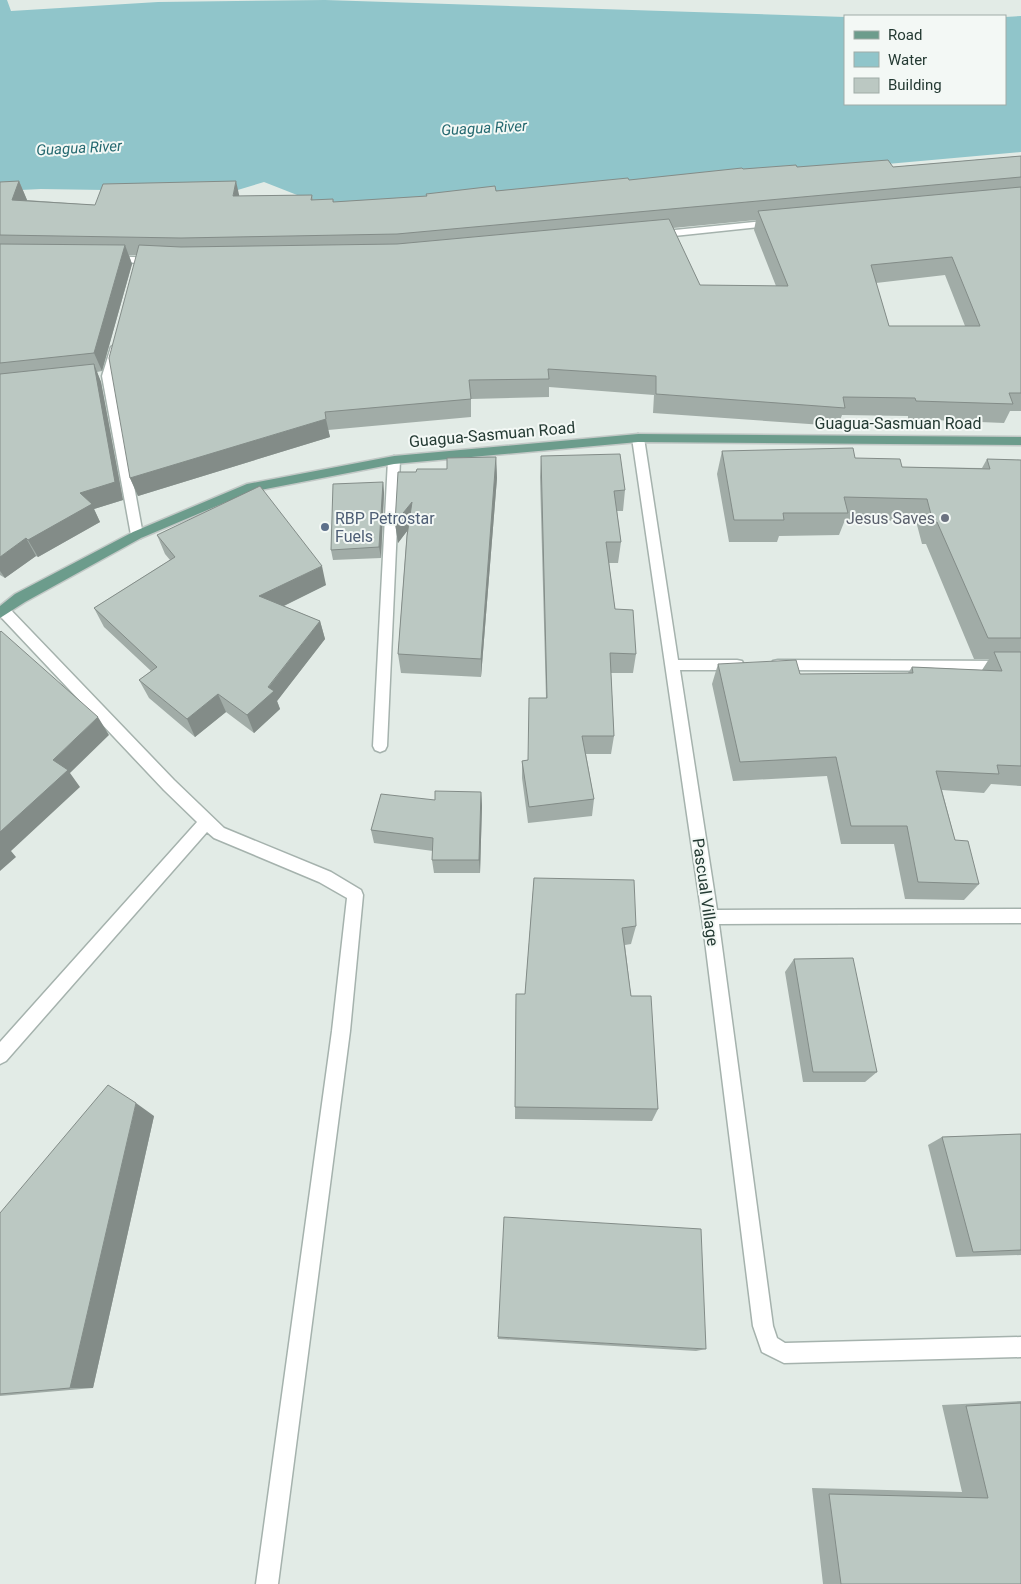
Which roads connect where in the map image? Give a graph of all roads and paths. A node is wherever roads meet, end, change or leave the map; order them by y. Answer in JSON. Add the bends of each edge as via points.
{"nodes":[{"id":1,"x":788,"y":221,"type":"edge"},
{"id":2,"x":648,"y":236,"type":"edge"},
{"id":3,"x":100,"y":259,"type":"edge"},
{"id":4,"x":170,"y":261,"type":"edge"},
{"id":5,"x":120,"y":331,"type":"edge"},
{"id":6,"x":638,"y":438,"type":"junction"},
{"id":7,"x":1021,"y":442,"type":"edge"},
{"id":8,"x":394,"y":460,"type":"junction"},
{"id":9,"x":137,"y":535,"type":"junction"},
{"id":10,"x":2,"y":612,"type":"edge"},
{"id":11,"x":674,"y":664,"type":"junction"},
{"id":12,"x":1021,"y":666,"type":"edge"},
{"id":13,"x":380,"y":746,"type":"dead end"},
{"id":14,"x":206,"y":822,"type":"junction"},
{"id":15,"x":1021,"y":916,"type":"edge"},
{"id":16,"x":710,"y":917,"type":"junction"},
{"id":17,"x":0,"y":1055,"type":"edge"},
{"id":18,"x":1021,"y":1347,"type":"edge"},
{"id":19,"x":267,"y":1584,"type":"edge"}],
"edges":[{"from":1,"to":2,"type":"street"},
{"from":3,"to":4,"type":"street","via":[[138,263]]},
{"from":5,"to":9,"type":"street","via":[[103,377]]},
{"from":6,"to":7,"type":"main road","name":"Guagua-Sasmuan Road"},
{"from":6,"to":8,"type":"main road","name":"Guagua-Sasmuan Road"},
{"from":6,"to":11,"type":"street","name":"Pascual Village"},
{"from":8,"to":9,"type":"main road","name":"Guagua-Sasmuan Road","via":[[247,488]]},
{"from":8,"to":13,"type":"street"},
{"from":9,"to":10,"type":"main road","name":"Guagua-Sasmuan Road","via":[[20,598]]},
{"from":10,"to":14,"type":"street"},
{"from":11,"to":12,"type":"street"},
{"from":11,"to":16,"type":"street","name":"Pascual Village"},
{"from":14,"to":17,"type":"street"},
{"from":14,"to":19,"type":"street","via":[[219,833],[325,877],[355,895],[341,1031]]},
{"from":15,"to":16,"type":"street"},
{"from":16,"to":18,"type":"street","name":"Pascual Village","via":[[763,1326],[769,1346],[784,1353]]}]}
